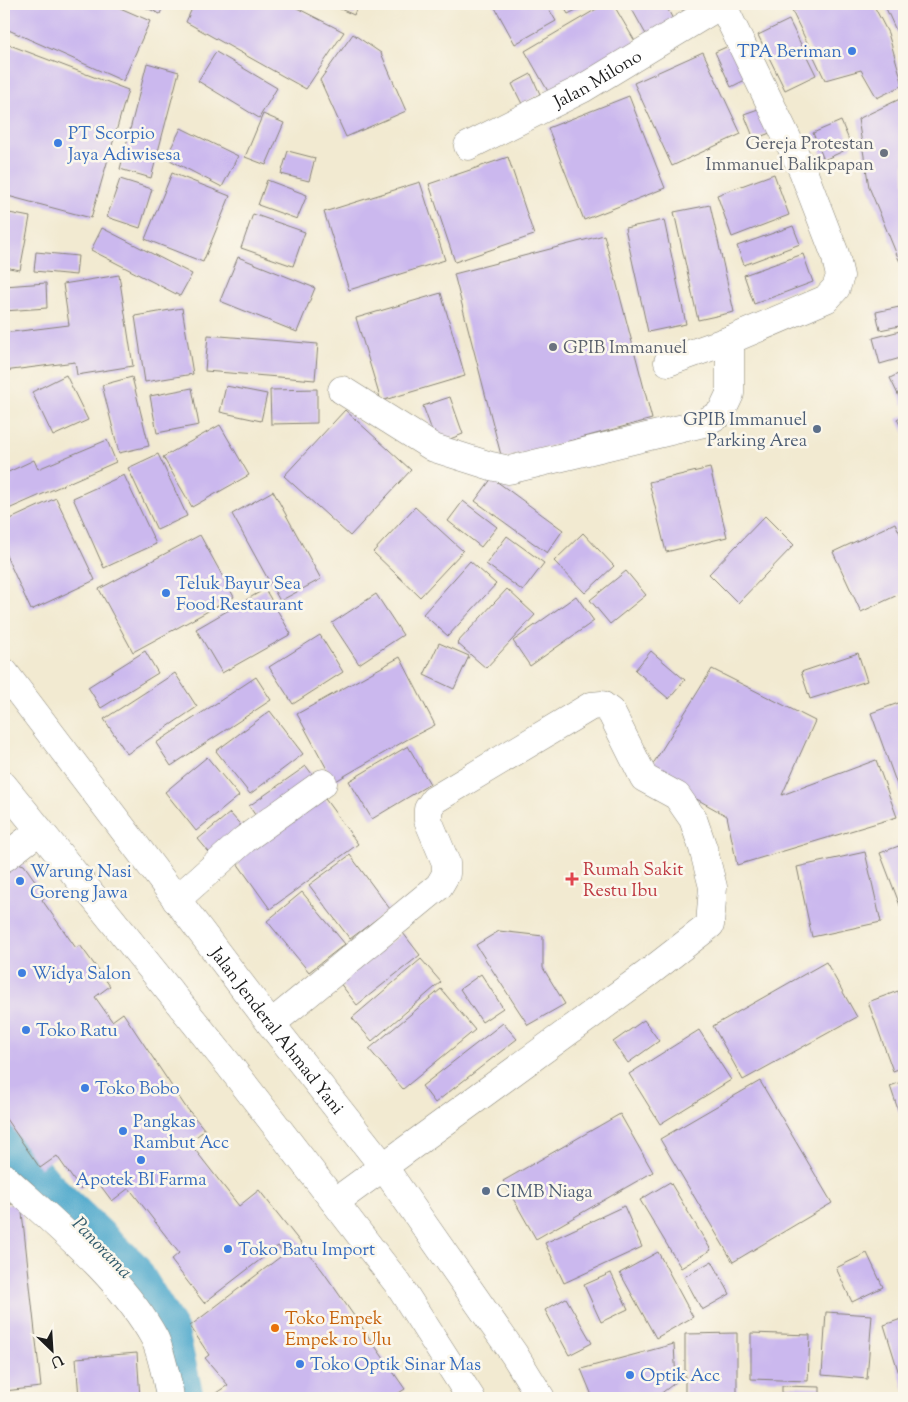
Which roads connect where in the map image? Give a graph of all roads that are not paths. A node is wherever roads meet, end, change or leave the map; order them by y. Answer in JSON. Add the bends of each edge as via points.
{"nodes":[{"id":1,"x":722,"y":4,"type":"edge"},
{"id":2,"x":468,"y":146,"type":"dead end"},
{"id":3,"x":730,"y":340,"type":"junction"},
{"id":4,"x":668,"y":362,"type":"dead end"},
{"id":5,"x":342,"y":390,"type":"dead end"},
{"id":6,"x":4,"y":672,"type":"edge"},
{"id":7,"x":323,"y":783,"type":"dead end"},
{"id":8,"x":4,"y":786,"type":"edge"},
{"id":9,"x":40,"y":832,"type":"junction"},
{"id":10,"x":4,"y":858,"type":"edge"},
{"id":11,"x":176,"y":900,"type":"junction"},
{"id":12,"x":271,"y":1024,"type":"junction"},
{"id":13,"x":383,"y":1166,"type":"junction"},
{"id":14,"x":4,"y":1177,"type":"edge"},
{"id":15,"x":335,"y":1202,"type":"junction"},
{"id":16,"x":170,"y":1398,"type":"edge"},
{"id":17,"x":471,"y":1398,"type":"edge"},
{"id":18,"x":541,"y":1398,"type":"edge"}],
"edges":[{"from":1,"to":2,"type":"main road","name":"Jalan Milono","via":[[582,89]]},
{"from":1,"to":3,"type":"main road","via":[[803,171],[835,254],[840,276],[836,288],[826,300]]},
{"from":3,"to":4,"type":"main road"},
{"from":3,"to":5,"type":"main road","via":[[730,394],[721,413],[704,424],[509,470],[434,448]]},
{"from":6,"to":11,"type":"main road","name":"Jalan Jenderal Ahmad Yani"},
{"from":7,"to":11,"type":"main road","via":[[245,839]]},
{"from":8,"to":9,"type":"main road"},
{"from":9,"to":10,"type":"main road"},
{"from":9,"to":15,"type":"main road","via":[[230,1065]]},
{"from":11,"to":12,"type":"main road","name":"Jalan Jenderal Ahmad Yani"},
{"from":12,"to":13,"type":"main road","name":"Jalan Jenderal Ahmad Yani"},
{"from":12,"to":13,"type":"main road","via":[[440,886],[446,874],[446,863],[428,820],[428,809],[434,800],[590,706],[602,705],[611,712],[644,778],[677,796],[693,819],[713,888],[710,925]]},
{"from":13,"to":15,"type":"main road"},
{"from":13,"to":18,"type":"main road","name":"Jalan Jenderal Ahmad Yani"},
{"from":14,"to":16,"type":"main road","via":[[110,1278],[142,1318],[156,1341]]},
{"from":15,"to":17,"type":"main road","via":[[398,1284]]}]}
